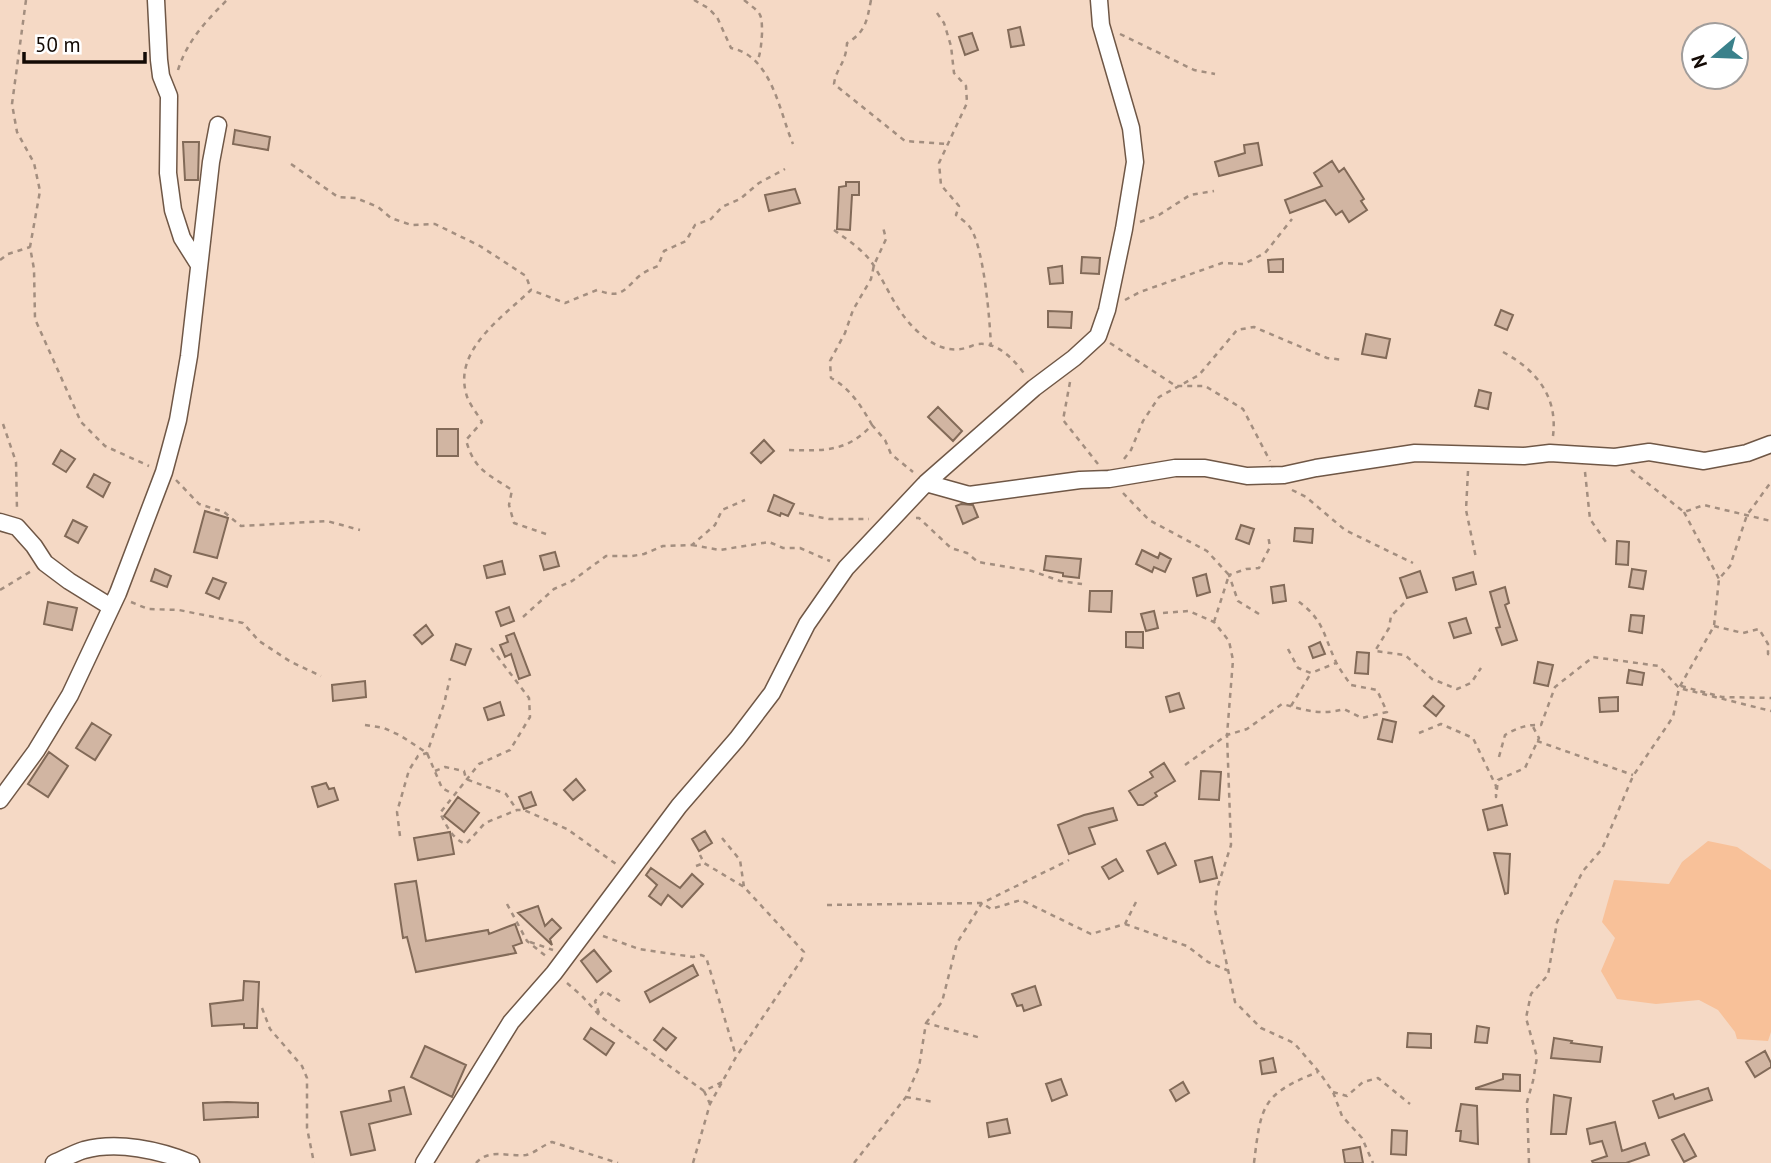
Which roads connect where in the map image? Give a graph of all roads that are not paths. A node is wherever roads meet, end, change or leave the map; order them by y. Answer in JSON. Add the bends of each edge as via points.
{"nodes":[{"id":1,"x":156,"y":0,"type":"edge"},
{"id":2,"x":1099,"y":0,"type":"edge"},
{"id":3,"x":218,"y":125,"type":"dead end"},
{"id":4,"x":199,"y":265,"type":"junction"},
{"id":5,"x":1771,"y":444,"type":"edge"},
{"id":6,"x":926,"y":483,"type":"junction"},
{"id":7,"x":0,"y":522,"type":"edge"},
{"id":8,"x":115,"y":600,"type":"junction"},
{"id":9,"x":0,"y":800,"type":"edge"},
{"id":10,"x":54,"y":1163,"type":"edge"},
{"id":11,"x":191,"y":1163,"type":"edge"},
{"id":12,"x":424,"y":1163,"type":"edge"}],
"edges":[{"from":1,"to":4,"type":"street","via":[[159,60],[169,96],[167,173],[182,238]]},
{"from":2,"to":6,"type":"street","via":[[1135,162],[1098,336]]},
{"from":3,"to":4,"type":"street"},
{"from":4,"to":8,"type":"street","via":[[178,420],[164,472]]},
{"from":5,"to":6,"type":"street","via":[[1704,461],[1649,452],[1615,457],[1415,453],[1284,475],[1247,476],[1189,467],[969,495]]},
{"from":6,"to":12,"type":"street","via":[[846,568],[807,624],[760,709],[511,1022]]},
{"from":7,"to":8,"type":"street","via":[[18,527],[45,563],[69,581]]},
{"from":8,"to":9,"type":"street","via":[[70,695]]},
{"from":10,"to":11,"type":"street","via":[[81,1151],[114,1147],[165,1153]]}]}
